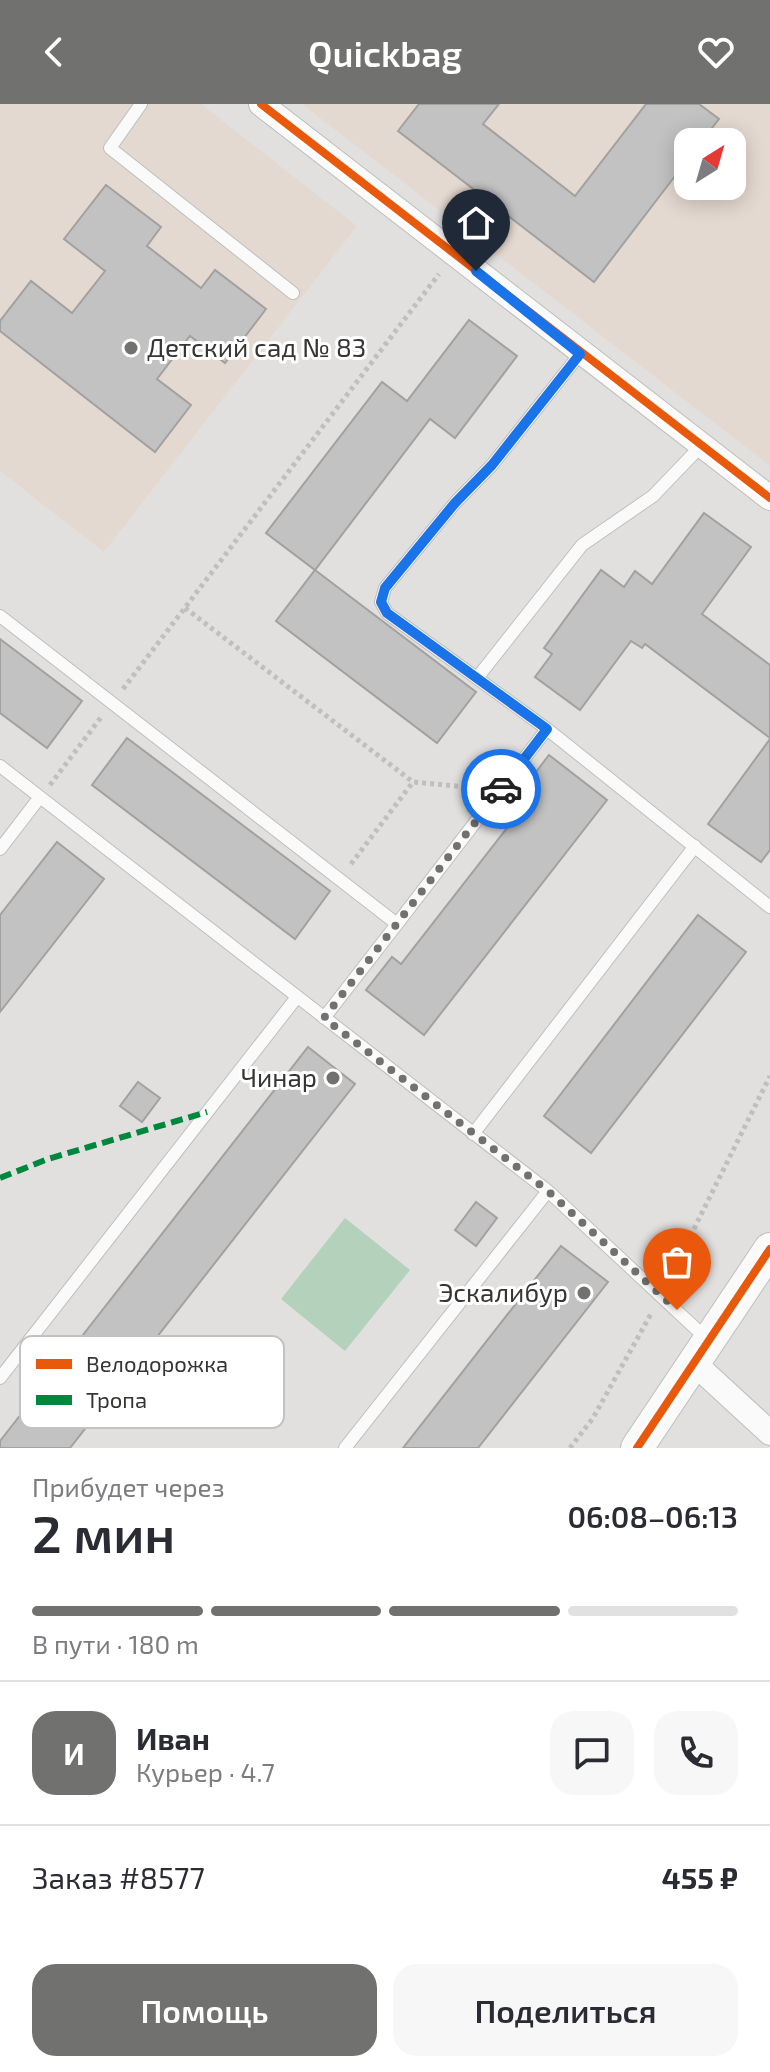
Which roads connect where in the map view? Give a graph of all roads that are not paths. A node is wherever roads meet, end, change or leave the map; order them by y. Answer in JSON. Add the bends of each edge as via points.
{"nodes":[{"id":1,"x":141,"y":104,"type":"edge"},
{"id":2,"x":261,"y":104,"type":"edge"},
{"id":3,"x":293,"y":293,"type":"dead end"},
{"id":4,"x":580,"y":354,"type":"junction"},
{"id":5,"x":701,"y":446,"type":"junction"},
{"id":6,"x":770,"y":498,"type":"edge"},
{"id":7,"x":0,"y":616,"type":"edge"},
{"id":8,"x":477,"y":678,"type":"junction"},
{"id":9,"x":547,"y":729,"type":"junction"},
{"id":10,"x":4,"y":772,"type":"edge"},
{"id":11,"x":40,"y":797,"type":"junction"},
{"id":12,"x":695,"y":846,"type":"junction"},
{"id":13,"x":0,"y":849,"type":"edge"},
{"id":14,"x":770,"y":907,"type":"edge"},
{"id":15,"x":397,"y":924,"type":"junction"},
{"id":16,"x":297,"y":997,"type":"junction"},
{"id":17,"x":324,"y":1018,"type":"junction"},
{"id":18,"x":473,"y":1134,"type":"junction"},
{"id":19,"x":548,"y":1191,"type":"junction"},
{"id":20,"x":770,"y":1249,"type":"edge"},
{"id":21,"x":33,"y":1336,"type":"edge"},
{"id":22,"x":701,"y":1351,"type":"junction"},
{"id":23,"x":20,"y":1352,"type":"edge"},
{"id":24,"x":0,"y":1378,"type":"edge"},
{"id":25,"x":770,"y":1433,"type":"edge"},
{"id":26,"x":345,"y":1448,"type":"edge"},
{"id":27,"x":637,"y":1448,"type":"edge"}],
"edges":[{"from":1,"to":3,"type":"lane","via":[[110,148]]},
{"from":2,"to":4,"type":"street"},
{"from":4,"to":5,"type":"street"},
{"from":4,"to":8,"type":"lane","via":[[385,588],[381,602],[387,613]]},
{"from":5,"to":6,"type":"street"},
{"from":5,"to":8,"type":"lane","via":[[653,496],[582,545]]},
{"from":7,"to":15,"type":"lane"},
{"from":8,"to":9,"type":"lane"},
{"from":9,"to":12,"type":"lane"},
{"from":9,"to":15,"type":"lane"},
{"from":10,"to":11,"type":"lane"},
{"from":11,"to":13,"type":"lane"},
{"from":11,"to":16,"type":"lane"},
{"from":12,"to":14,"type":"lane"},
{"from":12,"to":18,"type":"lane"},
{"from":15,"to":17,"type":"lane"},
{"from":16,"to":17,"type":"lane"},
{"from":16,"to":21,"type":"lane"},
{"from":17,"to":18,"type":"lane"},
{"from":18,"to":19,"type":"lane"},
{"from":19,"to":22,"type":"lane","via":[[661,1296]]},
{"from":19,"to":26,"type":"lane"},
{"from":20,"to":22,"type":"street"},
{"from":22,"to":25,"type":"street"},
{"from":22,"to":27,"type":"street"},
{"from":23,"to":24,"type":"lane"}]}
